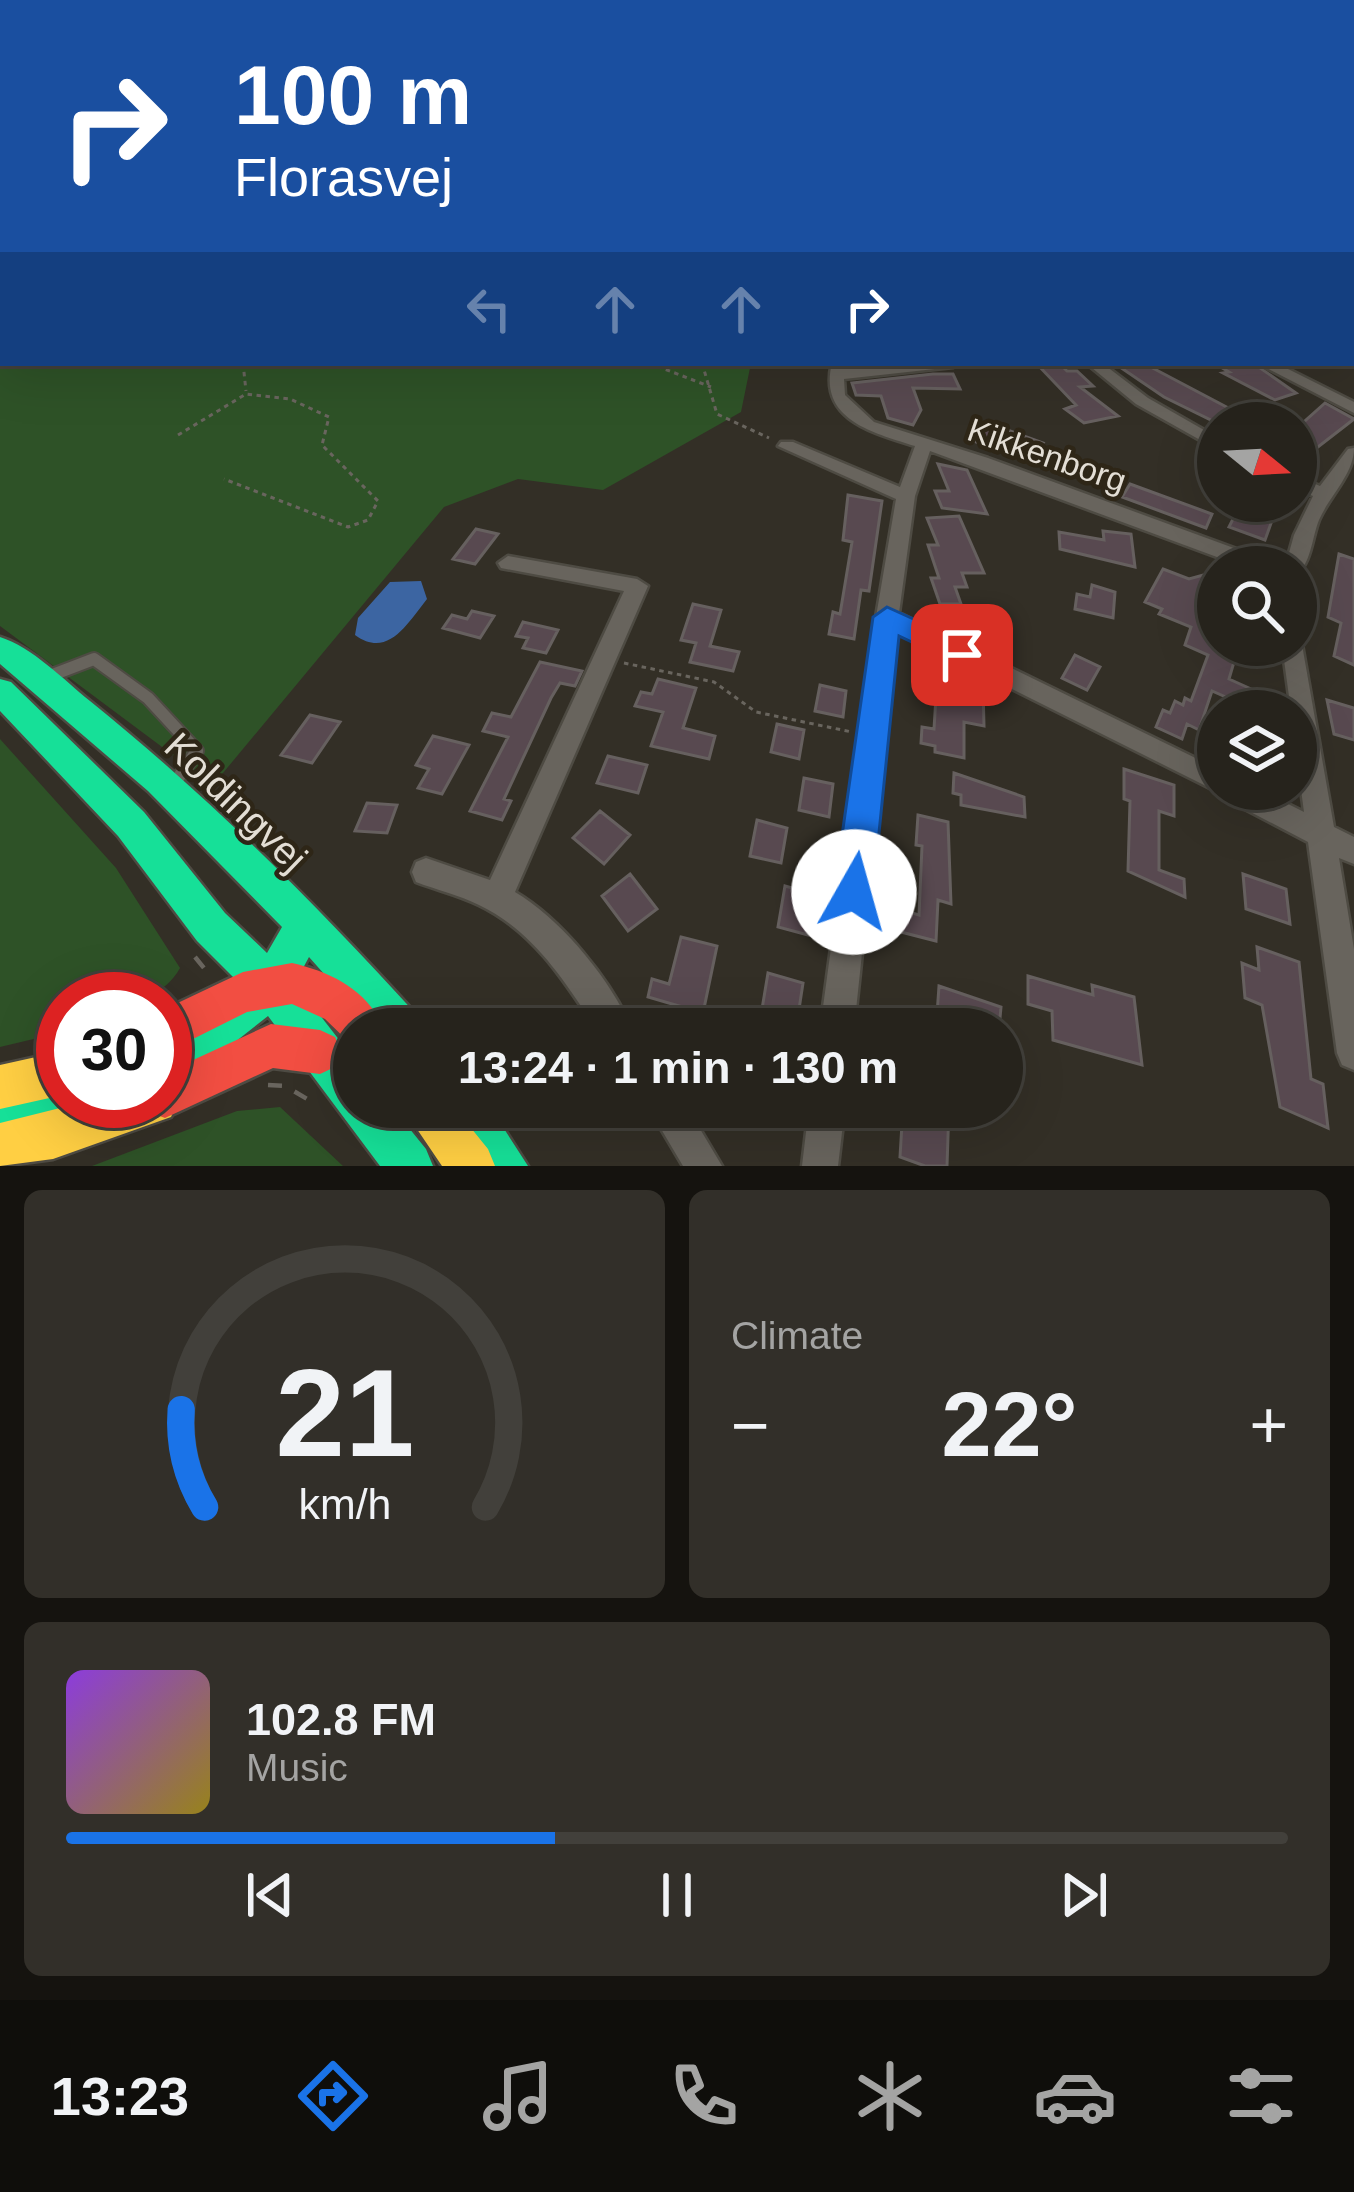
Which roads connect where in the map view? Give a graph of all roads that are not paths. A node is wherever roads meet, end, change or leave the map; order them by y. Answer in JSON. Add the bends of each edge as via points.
{"nodes":[{"id":1,"x":895,"y":366,"type":"edge"},
{"id":2,"x":1097,"y":366,"type":"edge"},
{"id":3,"x":1270,"y":366,"type":"edge"},
{"id":4,"x":837,"y":369,"type":"edge"},
{"id":5,"x":1354,"y":407,"type":"edge"},
{"id":6,"x":1197,"y":433,"type":"edge"},
{"id":7,"x":787,"y":446,"type":"road end"},
{"id":8,"x":924,"y":446,"type":"junction"},
{"id":9,"x":1354,"y":453,"type":"edge"},
{"id":10,"x":1317,"y":491,"type":"edge"},
{"id":11,"x":1321,"y":493,"type":"junction"},
{"id":12,"x":905,"y":496,"type":"junction"},
{"id":13,"x":1208,"y":546,"type":"edge"},
{"id":14,"x":1299,"y":546,"type":"edge"},
{"id":15,"x":508,"y":563,"type":"dead end"},
{"id":16,"x":887,"y":617,"type":"junction"},
{"id":17,"x":0,"y":649,"type":"edge"},
{"id":18,"x":1296,"y":666,"type":"edge"},
{"id":19,"x":41,"y":680,"type":"junction"},
{"id":20,"x":0,"y":691,"type":"edge"},
{"id":21,"x":1197,"y":772,"type":"edge"},
{"id":22,"x":168,"y":787,"type":"junction"},
{"id":23,"x":1273,"y":810,"type":"edge"},
{"id":24,"x":1320,"y":834,"type":"junction"},
{"id":25,"x":1354,"y":850,"type":"edge"},
{"id":26,"x":426,"y":872,"type":"dead end"},
{"id":27,"x":499,"y":895,"type":"junction"},
{"id":28,"x":303,"y":922,"type":"junction"},
{"id":29,"x":270,"y":985,"type":"junction"},
{"id":30,"x":347,"y":1008,"type":"edge"},
{"id":31,"x":382,"y":1008,"type":"edge"},
{"id":32,"x":601,"y":1008,"type":"edge"},
{"id":33,"x":840,"y":1008,"type":"edge"},
{"id":34,"x":192,"y":1020,"type":"edge"},
{"id":35,"x":192,"y":1046,"type":"edge"},
{"id":36,"x":320,"y":1052,"type":"junction"},
{"id":37,"x":1354,"y":1053,"type":"edge"},
{"id":38,"x":333,"y":1068,"type":"edge"},
{"id":39,"x":36,"y":1079,"type":"edge"},
{"id":40,"x":192,"y":1083,"type":"edge"},
{"id":41,"x":0,"y":1088,"type":"edge"},
{"id":42,"x":36,"y":1112,"type":"edge"},
{"id":43,"x":0,"y":1122,"type":"edge"},
{"id":44,"x":76,"y":1128,"type":"edge"},
{"id":45,"x":379,"y":1128,"type":"edge"},
{"id":46,"x":441,"y":1128,"type":"edge"},
{"id":47,"x":477,"y":1128,"type":"edge"},
{"id":48,"x":680,"y":1128,"type":"edge"},
{"id":49,"x":825,"y":1128,"type":"edge"},
{"id":50,"x":0,"y":1146,"type":"edge"},
{"id":51,"x":409,"y":1166,"type":"edge"},
{"id":52,"x":471,"y":1166,"type":"edge"},
{"id":53,"x":503,"y":1166,"type":"edge"},
{"id":54,"x":704,"y":1166,"type":"edge"},
{"id":55,"x":820,"y":1166,"type":"edge"}],
"edges":[{"from":1,"to":4,"type":"street","name":"Kikkenborg"},
{"from":2,"to":6,"type":"street"},
{"from":3,"to":5,"type":"street"},
{"from":4,"to":8,"type":"street","name":"Kikkenborg","via":[[835,388],[848,411]]},
{"from":7,"to":12,"type":"street"},
{"from":8,"to":12,"type":"street"},
{"from":8,"to":13,"type":"street","name":"Kikkenborg"},
{"from":9,"to":11,"type":"street"},
{"from":10,"to":11,"type":"street"},
{"from":11,"to":14,"type":"street"},
{"from":12,"to":16,"type":"street"},
{"from":15,"to":27,"type":"street","via":[[637,586]]},
{"from":16,"to":21,"type":"street"},
{"from":16,"to":33,"type":"street"},
{"from":17,"to":19,"type":"main road","name":"Koldingvej"},
{"from":18,"to":24,"type":"street"},
{"from":19,"to":22,"type":"main road","name":"Koldingvej"},
{"from":19,"to":22,"type":"lane","via":[[94,659],[117,671],[197,751]]},
{"from":20,"to":29,"type":"main road","via":[[131,824],[211,927]]},
{"from":22,"to":28,"type":"main road","name":"Koldingvej"},
{"from":23,"to":24,"type":"street"},
{"from":24,"to":25,"type":"street"},
{"from":24,"to":37,"type":"street"},
{"from":26,"to":27,"type":"street"},
{"from":27,"to":32,"type":"street","via":[[547,930]]},
{"from":28,"to":29,"type":"main road","via":[[298,945]]},
{"from":28,"to":31,"type":"main road","name":"Koldingvej"},
{"from":29,"to":30,"type":"main road","via":[[319,986]]},
{"from":29,"to":34,"type":"main road"},
{"from":29,"to":35,"type":"main road","via":[[247,1012]]},
{"from":29,"to":36,"type":"main road"},
{"from":36,"to":38,"type":"main road"},
{"from":36,"to":40,"type":"main road","via":[[271,1046]]},
{"from":39,"to":41,"type":"main road"},
{"from":42,"to":43,"type":"main road"},
{"from":44,"to":50,"type":"main road"},
{"from":45,"to":51,"type":"main road"},
{"from":46,"to":52,"type":"main road"},
{"from":47,"to":53,"type":"main road"},
{"from":48,"to":54,"type":"street"},
{"from":49,"to":55,"type":"street"}]}
